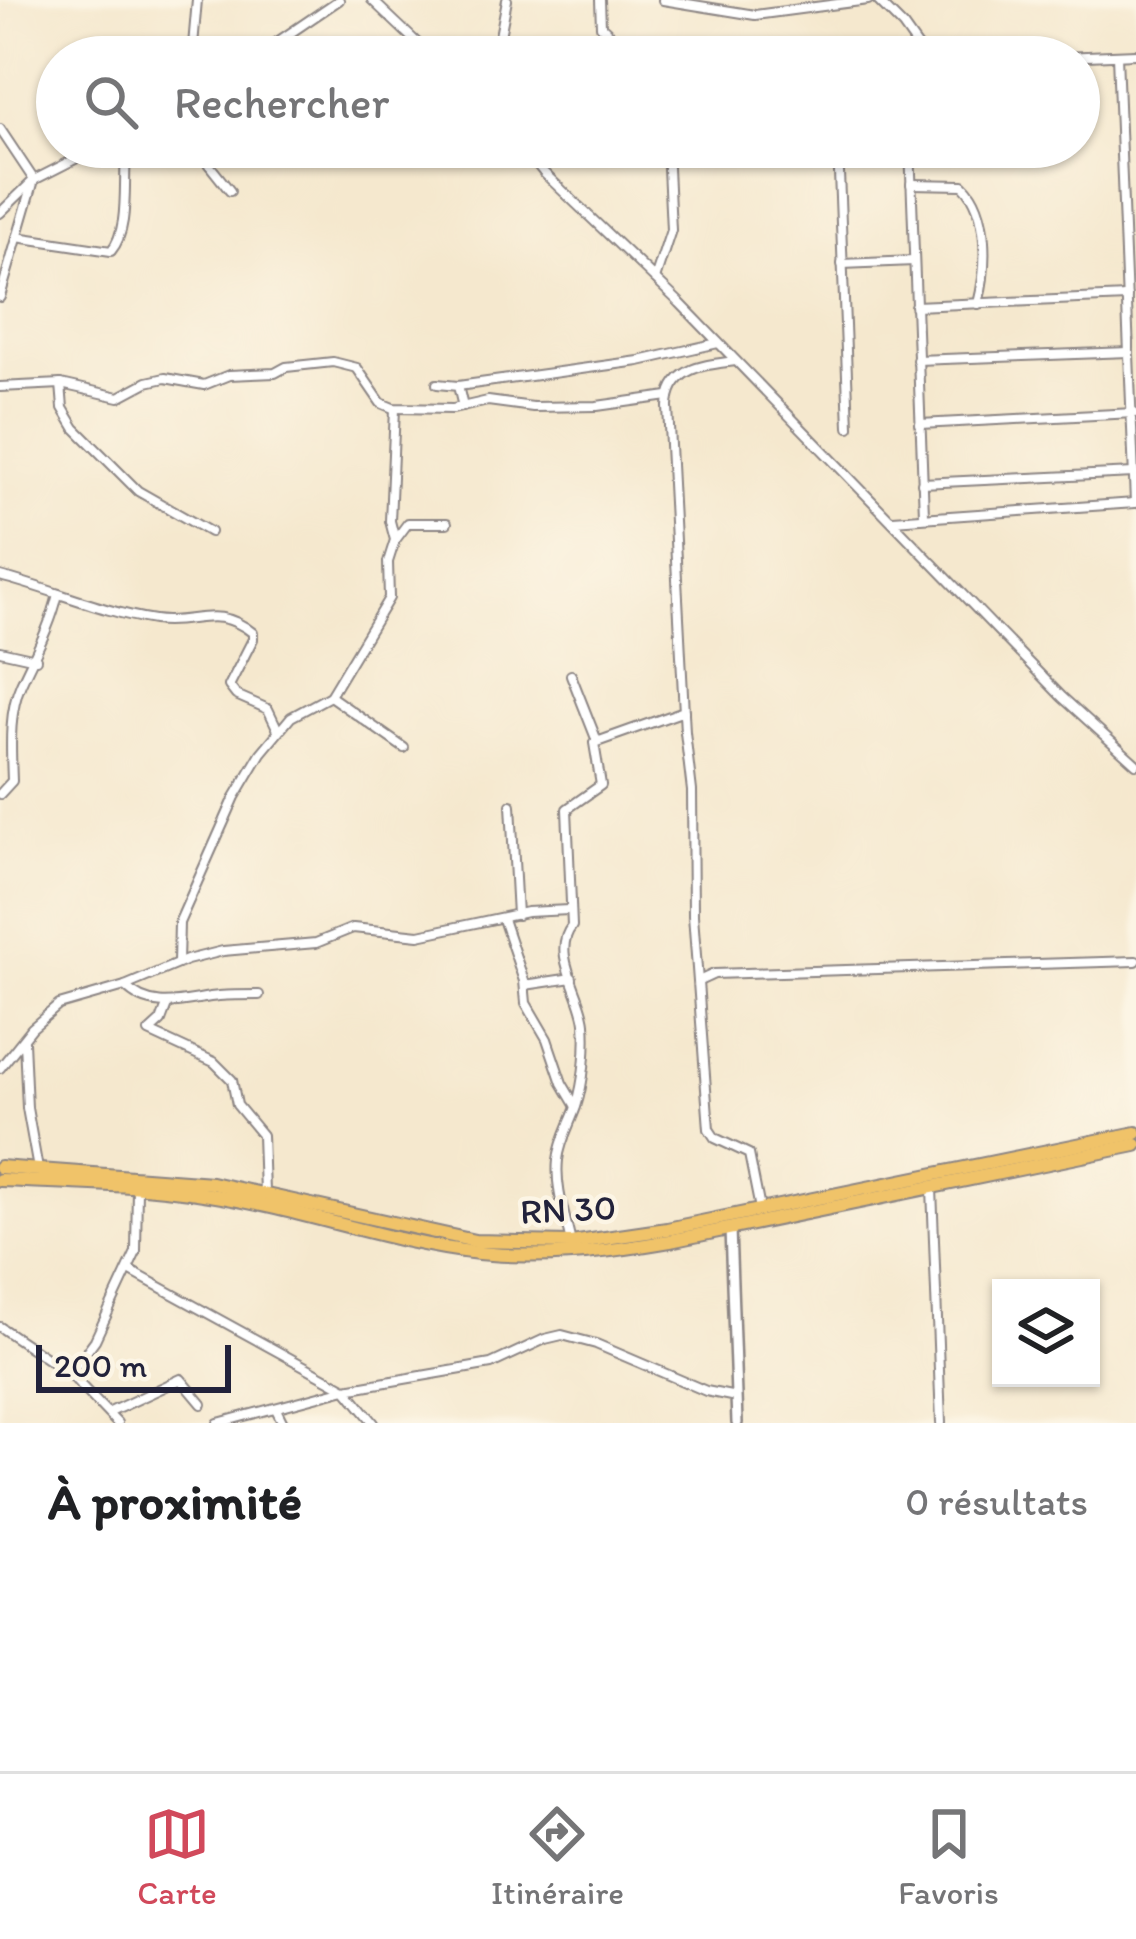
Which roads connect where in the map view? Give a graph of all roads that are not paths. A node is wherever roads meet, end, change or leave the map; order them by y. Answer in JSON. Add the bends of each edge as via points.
{"nodes":[{"id":1,"x":197,"y":0,"type":"edge"},
{"id":2,"x":339,"y":0,"type":"edge"},
{"id":3,"x":372,"y":0,"type":"edge"},
{"id":4,"x":507,"y":0,"type":"edge"},
{"id":5,"x":601,"y":0,"type":"edge"},
{"id":6,"x":663,"y":0,"type":"edge"},
{"id":7,"x":868,"y":0,"type":"edge"},
{"id":8,"x":877,"y":0,"type":"edge"},
{"id":9,"x":194,"y":36,"type":"edge"},
{"id":10,"x":286,"y":36,"type":"edge"},
{"id":11,"x":409,"y":36,"type":"edge"},
{"id":12,"x":500,"y":36,"type":"edge"},
{"id":13,"x":612,"y":36,"type":"edge"},
{"id":14,"x":910,"y":36,"type":"edge"},
{"id":15,"x":1136,"y":54,"type":"edge"},
{"id":16,"x":1117,"y":55,"type":"junction"},
{"id":17,"x":1100,"y":56,"type":"edge"},
{"id":18,"x":0,"y":129,"type":"edge"},
{"id":19,"x":59,"y":168,"type":"edge"},
{"id":20,"x":124,"y":168,"type":"edge"},
{"id":21,"x":212,"y":168,"type":"edge"},
{"id":22,"x":542,"y":168,"type":"edge"},
{"id":23,"x":668,"y":168,"type":"edge"},
{"id":24,"x":839,"y":168,"type":"edge"},
{"id":25,"x":911,"y":168,"type":"edge"},
{"id":26,"x":34,"y":181,"type":"junction"},
{"id":27,"x":911,"y":184,"type":"junction"},
{"id":28,"x":230,"y":191,"type":"dead end"},
{"id":29,"x":0,"y":213,"type":"edge"},
{"id":30,"x":16,"y":237,"type":"junction"},
{"id":31,"x":0,"y":249,"type":"edge"},
{"id":32,"x":12,"y":252,"type":"junction"},
{"id":33,"x":914,"y":261,"type":"junction"},
{"id":34,"x":842,"y":265,"type":"junction"},
{"id":35,"x":655,"y":279,"type":"junction"},
{"id":36,"x":0,"y":296,"type":"edge"},
{"id":37,"x":1127,"y":298,"type":"junction"},
{"id":38,"x":978,"y":304,"type":"junction"},
{"id":39,"x":915,"y":306,"type":"junction"},
{"id":40,"x":718,"y":344,"type":"junction"},
{"id":41,"x":688,"y":352,"type":"junction"},
{"id":42,"x":1129,"y":352,"type":"junction"},
{"id":43,"x":917,"y":360,"type":"junction"},
{"id":44,"x":711,"y":361,"type":"junction"},
{"id":45,"x":736,"y":361,"type":"junction"},
{"id":46,"x":61,"y":384,"type":"junction"},
{"id":47,"x":437,"y":384,"type":"dead end"},
{"id":48,"x":458,"y":386,"type":"junction"},
{"id":49,"x":0,"y":387,"type":"edge"},
{"id":50,"x":668,"y":396,"type":"junction"},
{"id":51,"x":463,"y":407,"type":"junction"},
{"id":52,"x":395,"y":409,"type":"junction"},
{"id":53,"x":1134,"y":413,"type":"edge"},
{"id":54,"x":920,"y":424,"type":"junction"},
{"id":55,"x":849,"y":428,"type":"dead end"},
{"id":56,"x":1134,"y":473,"type":"edge"},
{"id":57,"x":922,"y":483,"type":"junction"},
{"id":58,"x":1136,"y":503,"type":"edge"},
{"id":59,"x":924,"y":515,"type":"junction"},
{"id":60,"x":893,"y":520,"type":"junction"},
{"id":61,"x":447,"y":523,"type":"dead end"},
{"id":62,"x":210,"y":532,"type":"dead end"},
{"id":63,"x":395,"y":540,"type":"junction"},
{"id":64,"x":0,"y":576,"type":"edge"},
{"id":65,"x":58,"y":594,"type":"junction"},
{"id":66,"x":0,"y":651,"type":"edge"},
{"id":67,"x":36,"y":659,"type":"junction"},
{"id":68,"x":571,"y":675,"type":"dead end"},
{"id":69,"x":330,"y":696,"type":"junction"},
{"id":70,"x":684,"y":711,"type":"junction"},
{"id":71,"x":278,"y":731,"type":"junction"},
{"id":72,"x":598,"y":741,"type":"junction"},
{"id":73,"x":404,"y":748,"type":"dead end"},
{"id":74,"x":1136,"y":764,"type":"edge"},
{"id":75,"x":0,"y":794,"type":"edge"},
{"id":76,"x":511,"y":805,"type":"dead end"},
{"id":77,"x":569,"y":910,"type":"junction"},
{"id":78,"x":517,"y":915,"type":"junction"},
{"id":79,"x":503,"y":919,"type":"junction"},
{"id":80,"x":1136,"y":961,"type":"edge"},
{"id":81,"x":178,"y":963,"type":"junction"},
{"id":82,"x":572,"y":978,"type":"junction"},
{"id":83,"x":700,"y":980,"type":"junction"},
{"id":84,"x":525,"y":985,"type":"junction"},
{"id":85,"x":125,"y":986,"type":"junction"},
{"id":86,"x":259,"y":995,"type":"dead end"},
{"id":87,"x":167,"y":1005,"type":"junction"},
{"id":88,"x":24,"y":1040,"type":"junction"},
{"id":89,"x":0,"y":1068,"type":"edge"},
{"id":90,"x":576,"y":1106,"type":"junction"},
{"id":91,"x":1136,"y":1132,"type":"edge"},
{"id":92,"x":1136,"y":1145,"type":"edge"},
{"id":93,"x":0,"y":1167,"type":"edge"},
{"id":94,"x":38,"y":1168,"type":"junction"},
{"id":95,"x":0,"y":1180,"type":"edge"},
{"id":96,"x":136,"y":1187,"type":"junction"},
{"id":97,"x":932,"y":1188,"type":"junction"},
{"id":98,"x":264,"y":1192,"type":"junction"},
{"id":99,"x":760,"y":1208,"type":"junction"},
{"id":100,"x":730,"y":1229,"type":"junction"},
{"id":101,"x":572,"y":1243,"type":"junction"},
{"id":102,"x":129,"y":1270,"type":"junction"},
{"id":103,"x":0,"y":1328,"type":"edge"},
{"id":104,"x":70,"y":1374,"type":"junction"},
{"id":105,"x":346,"y":1390,"type":"junction"},
{"id":106,"x":736,"y":1397,"type":"junction"},
{"id":107,"x":202,"y":1404,"type":"dead end"},
{"id":108,"x":276,"y":1409,"type":"junction"},
{"id":109,"x":107,"y":1413,"type":"junction"},
{"id":110,"x":117,"y":1423,"type":"edge"},
{"id":111,"x":218,"y":1423,"type":"edge"},
{"id":112,"x":283,"y":1423,"type":"edge"},
{"id":113,"x":374,"y":1423,"type":"edge"},
{"id":114,"x":737,"y":1423,"type":"edge"},
{"id":115,"x":941,"y":1423,"type":"edge"}],
"edges":[{"from":1,"to":9,"type":"street"},
{"from":2,"to":10,"type":"street"},
{"from":3,"to":11,"type":"street"},
{"from":4,"to":12,"type":"street"},
{"from":5,"to":13,"type":"street","via":[[601,26]]},
{"from":6,"to":7,"type":"street","via":[[755,15]]},
{"from":8,"to":14,"type":"street"},
{"from":15,"to":16,"type":"street"},
{"from":16,"to":17,"type":"street"},
{"from":16,"to":37,"type":"street"},
{"from":18,"to":26,"type":"street"},
{"from":19,"to":26,"type":"street"},
{"from":20,"to":30,"type":"street","via":[[123,225],[111,251]]},
{"from":21,"to":28,"type":"street"},
{"from":22,"to":35,"type":"street"},
{"from":23,"to":35,"type":"street","via":[[671,230]]},
{"from":24,"to":34,"type":"street"},
{"from":25,"to":27,"type":"street"},
{"from":26,"to":29,"type":"street"},
{"from":26,"to":30,"type":"street"},
{"from":27,"to":33,"type":"street"},
{"from":27,"to":38,"type":"street","via":[[963,185],[973,198],[983,251]]},
{"from":30,"to":32,"type":"street"},
{"from":31,"to":32,"type":"street"},
{"from":32,"to":36,"type":"street"},
{"from":33,"to":34,"type":"street"},
{"from":33,"to":39,"type":"street"},
{"from":34,"to":55,"type":"street"},
{"from":35,"to":40,"type":"street"},
{"from":37,"to":38,"type":"street"},
{"from":37,"to":42,"type":"street"},
{"from":38,"to":39,"type":"street"},
{"from":39,"to":43,"type":"street"},
{"from":40,"to":41,"type":"street"},
{"from":40,"to":45,"type":"street"},
{"from":41,"to":44,"type":"street"},
{"from":41,"to":48,"type":"street"},
{"from":42,"to":43,"type":"street"},
{"from":42,"to":53,"type":"street"},
{"from":43,"to":54,"type":"street"},
{"from":44,"to":45,"type":"street"},
{"from":44,"to":50,"type":"street","via":[[691,369]]},
{"from":45,"to":60,"type":"street"},
{"from":46,"to":49,"type":"street"},
{"from":46,"to":52,"type":"street","via":[[119,397],[165,378],[204,385],[229,374],[342,362]]},
{"from":46,"to":62,"type":"street","via":[[75,428],[138,491]]},
{"from":47,"to":48,"type":"street"},
{"from":48,"to":51,"type":"street"},
{"from":50,"to":51,"type":"street","via":[[597,406]]},
{"from":50,"to":70,"type":"street"},
{"from":51,"to":52,"type":"street"},
{"from":52,"to":63,"type":"street"},
{"from":53,"to":54,"type":"street"},
{"from":53,"to":56,"type":"street"},
{"from":54,"to":57,"type":"street"},
{"from":56,"to":57,"type":"street"},
{"from":56,"to":58,"type":"street"},
{"from":57,"to":59,"type":"street"},
{"from":58,"to":59,"type":"street"},
{"from":59,"to":60,"type":"street"},
{"from":60,"to":74,"type":"street"},
{"from":61,"to":63,"type":"street","via":[[408,523]]},
{"from":63,"to":69,"type":"street","via":[[389,598]]},
{"from":64,"to":65,"type":"street"},
{"from":65,"to":67,"type":"street"},
{"from":65,"to":71,"type":"street","via":[[148,619],[235,620],[253,639],[229,686],[268,709]]},
{"from":66,"to":67,"type":"street"},
{"from":67,"to":75,"type":"street","via":[[17,698],[11,784]]},
{"from":68,"to":72,"type":"street"},
{"from":69,"to":71,"type":"street","via":[[295,712]]},
{"from":69,"to":73,"type":"street"},
{"from":70,"to":72,"type":"street"},
{"from":70,"to":83,"type":"street"},
{"from":71,"to":81,"type":"street","via":[[235,796],[186,905]]},
{"from":72,"to":77,"type":"street","via":[[601,785],[571,804],[565,818]]},
{"from":76,"to":78,"type":"street"},
{"from":77,"to":78,"type":"street"},
{"from":77,"to":82,"type":"street","via":[[564,954]]},
{"from":78,"to":79,"type":"street"},
{"from":79,"to":81,"type":"street","via":[[419,935],[353,928],[316,943]]},
{"from":79,"to":84,"type":"street"},
{"from":80,"to":83,"type":"street"},
{"from":81,"to":85,"type":"street"},
{"from":82,"to":84,"type":"street"},
{"from":82,"to":90,"type":"street","via":[[585,1029]]},
{"from":83,"to":99,"type":"street","via":[[709,1129],[753,1159]]},
{"from":84,"to":90,"type":"street","via":[[526,1004]]},
{"from":85,"to":87,"type":"street"},
{"from":85,"to":88,"type":"street","via":[[59,1005]]},
{"from":86,"to":87,"type":"street"},
{"from":87,"to":98,"type":"street","via":[[148,1032],[214,1062],[232,1080],[237,1105],[262,1135]]},
{"from":88,"to":89,"type":"street"},
{"from":88,"to":94,"type":"street"},
{"from":90,"to":101,"type":"street","via":[[558,1161]]},
{"from":91,"to":99,"type":"main road","name":"RN 30","number":"RN 30"},
{"from":92,"to":97,"type":"main road","number":"RN 30"},
{"from":93,"to":94,"type":"main road","name":"RN 30","number":"RN 30"},
{"from":94,"to":98,"type":"main road","name":"RN 30","number":"RN 30"},
{"from":95,"to":96,"type":"main road","number":"RN 30"},
{"from":96,"to":100,"type":"main road","number":"RN 30","via":[[505,1256],[620,1250]]},
{"from":96,"to":102,"type":"street"},
{"from":97,"to":100,"type":"main road","number":"RN 30"},
{"from":97,"to":115,"type":"street"},
{"from":98,"to":101,"type":"main road","name":"RN 30","number":"RN 30","via":[[475,1241]]},
{"from":99,"to":101,"type":"main road","name":"RN 30","number":"RN 30"},
{"from":100,"to":106,"type":"street"},
{"from":102,"to":104,"type":"street"},
{"from":102,"to":105,"type":"street"},
{"from":103,"to":104,"type":"street"},
{"from":104,"to":109,"type":"street"},
{"from":105,"to":106,"type":"street","via":[[490,1364],[562,1335]]},
{"from":105,"to":108,"type":"street"},
{"from":105,"to":113,"type":"street"},
{"from":106,"to":114,"type":"street"},
{"from":107,"to":109,"type":"street","via":[[181,1379]]},
{"from":108,"to":111,"type":"street"},
{"from":108,"to":112,"type":"street"},
{"from":109,"to":110,"type":"street"}]}
